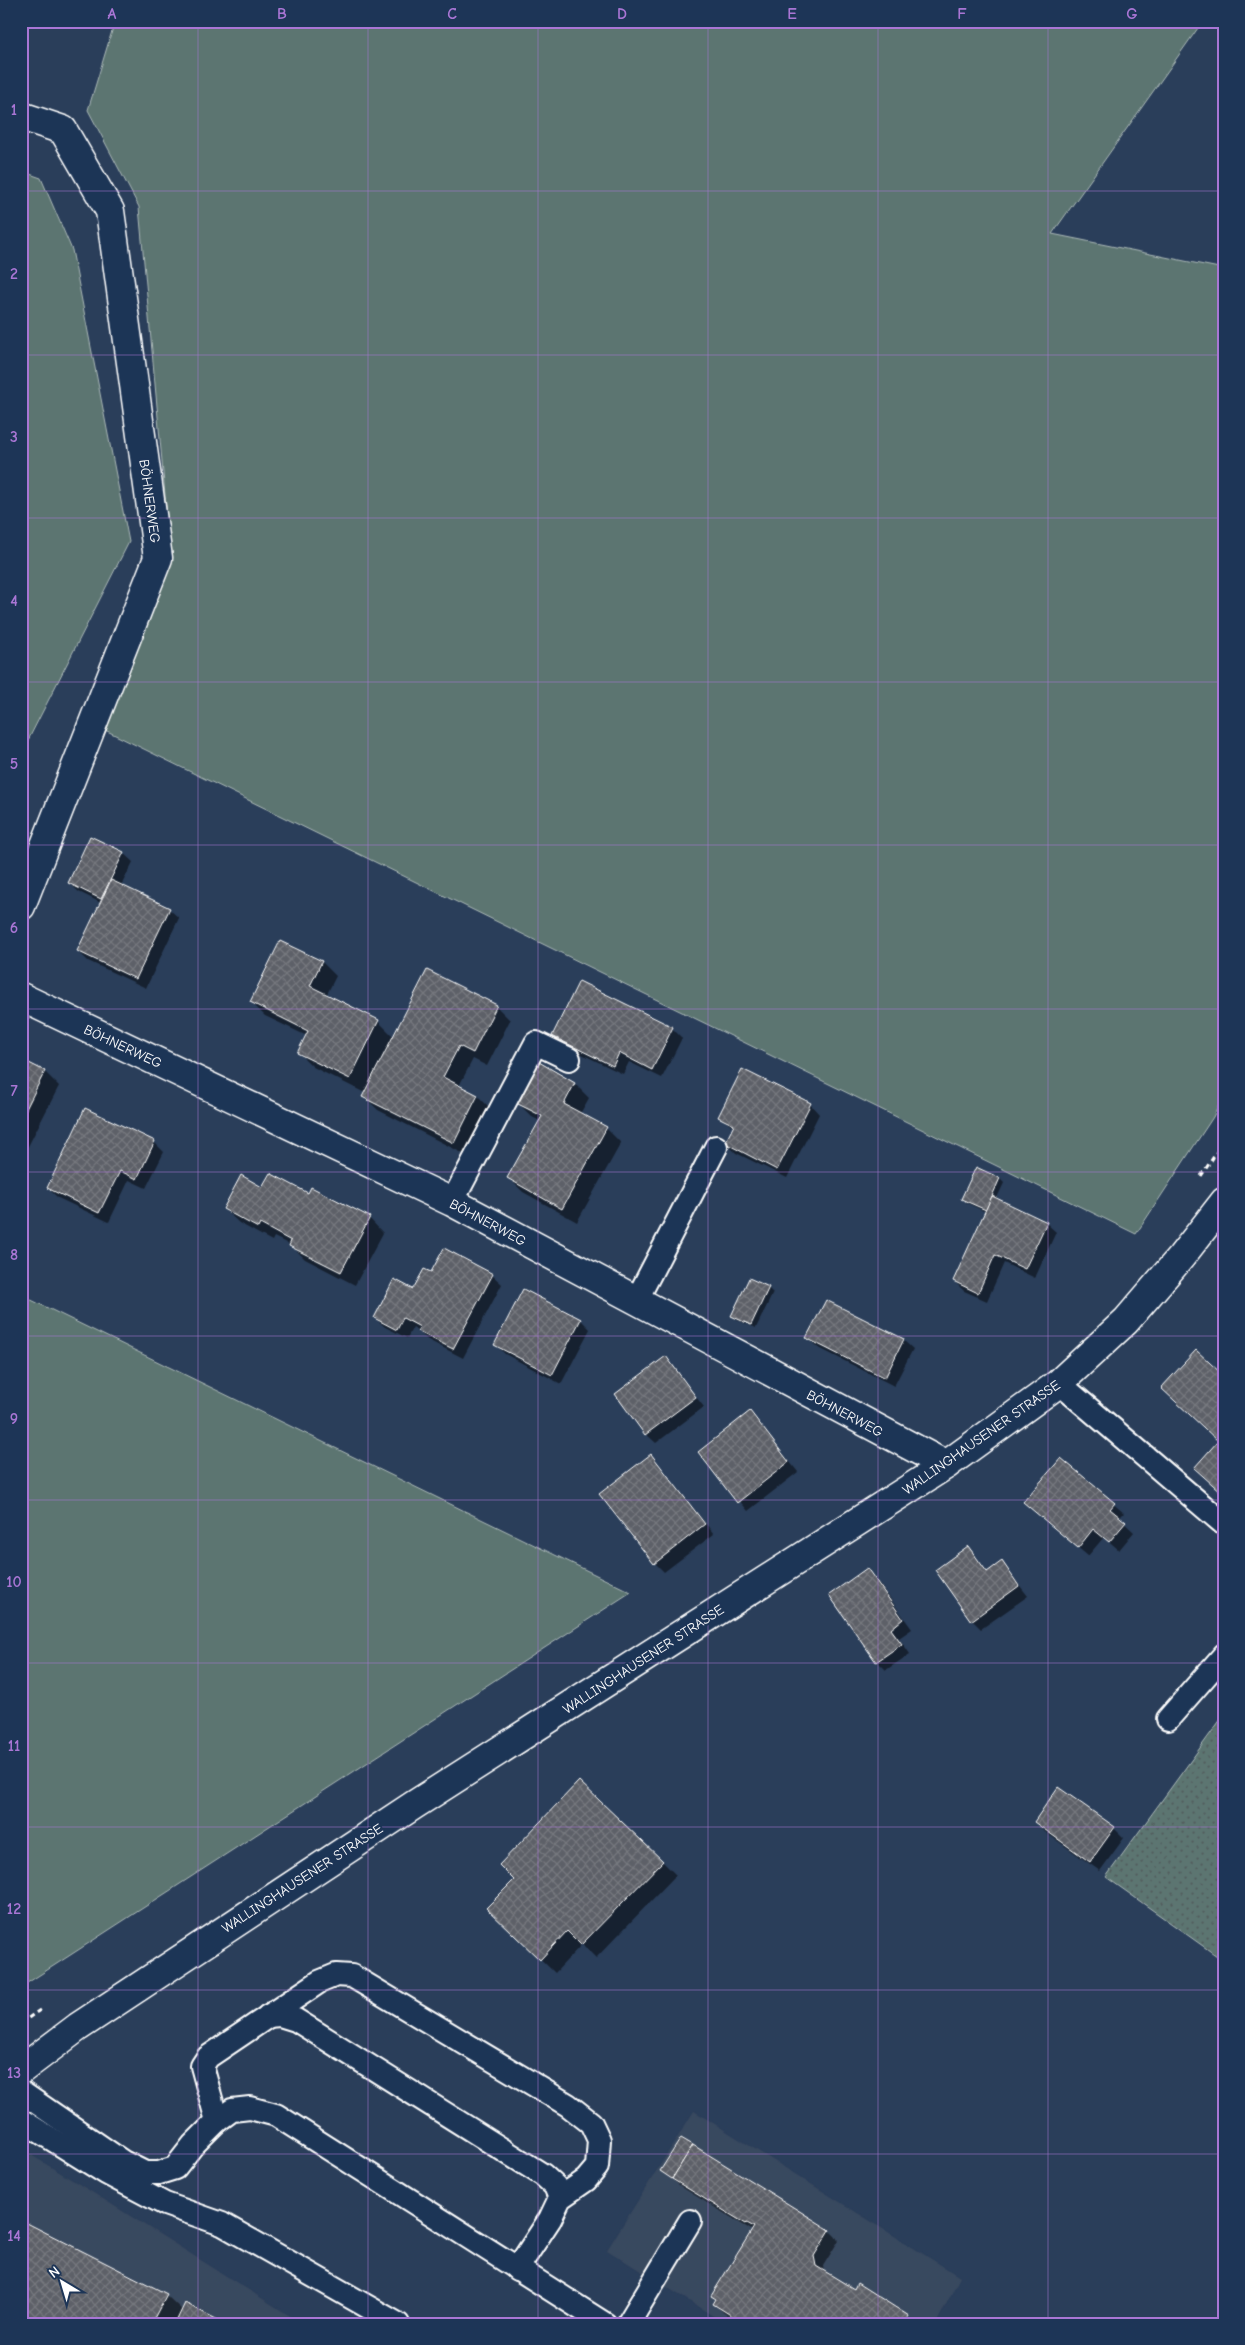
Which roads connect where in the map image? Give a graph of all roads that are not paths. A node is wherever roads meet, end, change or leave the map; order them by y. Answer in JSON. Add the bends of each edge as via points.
{"nodes":[{"id":1,"x":21,"y":116,"type":"edge"},
{"id":2,"x":21,"y":906,"type":"edge"},
{"id":3,"x":21,"y":997,"type":"edge"},
{"id":4,"x":568,"y":1059,"type":"dead end"},
{"id":5,"x":716,"y":1148,"type":"dead end"},
{"id":6,"x":452,"y":1202,"type":"junction"},
{"id":7,"x":1224,"y":1202,"type":"edge"},
{"id":8,"x":636,"y":1301,"type":"junction"},
{"id":9,"x":1059,"y":1382,"type":"junction"},
{"id":10,"x":946,"y":1465,"type":"junction"},
{"id":11,"x":1224,"y":1524,"type":"edge"},
{"id":12,"x":1224,"y":1655,"type":"edge"},
{"id":13,"x":1168,"y":1719,"type":"dead end"},
{"id":14,"x":268,"y":2016,"type":"junction"},
{"id":15,"x":21,"y":2070,"type":"edge"},
{"id":16,"x":21,"y":2092,"type":"edge"},
{"id":17,"x":21,"y":2120,"type":"edge"},
{"id":18,"x":217,"y":2121,"type":"junction"},
{"id":19,"x":175,"y":2168,"type":"junction"},
{"id":20,"x":560,"y":2198,"type":"junction"},
{"id":21,"x":165,"y":2204,"type":"junction"},
{"id":22,"x":690,"y":2221,"type":"dead end"},
{"id":23,"x":516,"y":2269,"type":"junction"},
{"id":24,"x":398,"y":2324,"type":"edge"},
{"id":25,"x":605,"y":2324,"type":"edge"},
{"id":26,"x":628,"y":2324,"type":"edge"}],
"edges":[{"from":1,"to":2,"type":"street","name":"BÖHNERWEG","via":[[63,130],[110,211],[158,558]]},
{"from":3,"to":6,"type":"street","name":"BÖHNERWEG"},
{"from":4,"to":6,"type":"lane","via":[[536,1043]]},
{"from":5,"to":8,"type":"lane"},
{"from":6,"to":8,"type":"street","name":"BÖHNERWEG"},
{"from":7,"to":9,"type":"street","name":"WALLINGHAUSENER STRASSE","via":[[1126,1321]]},
{"from":8,"to":10,"type":"street","name":"BÖHNERWEG"},
{"from":9,"to":10,"type":"street","name":"WALLINGHAUSENER STRASSE"},
{"from":9,"to":11,"type":"lane"},
{"from":10,"to":15,"type":"street","name":"WALLINGHAUSENER STRASSE","via":[[398,1815],[78,2027]]},
{"from":12,"to":13,"type":"lane"},
{"from":14,"to":18,"type":"lane","via":[[208,2058],[202,2066]]},
{"from":14,"to":20,"type":"lane","via":[[280,2015],[304,2025],[543,2175],[555,2186]]},
{"from":14,"to":20,"type":"lane","via":[[319,1982],[336,1976],[352,1976],[568,2105],[591,2122],[599,2140],[599,2156],[598,2166],[586,2180]]},
{"from":16,"to":19,"type":"lane","via":[[123,2162],[145,2173]]},
{"from":17,"to":21,"type":"lane","via":[[106,2173]]},
{"from":18,"to":19,"type":"lane"},
{"from":18,"to":23,"type":"lane","via":[[232,2110],[250,2108],[276,2115]]},
{"from":19,"to":21,"type":"lane"},
{"from":20,"to":23,"type":"lane","via":[[550,2219]]},
{"from":21,"to":24,"type":"lane","via":[[222,2224]]},
{"from":22,"to":26,"type":"lane"},
{"from":23,"to":25,"type":"lane"}]}
